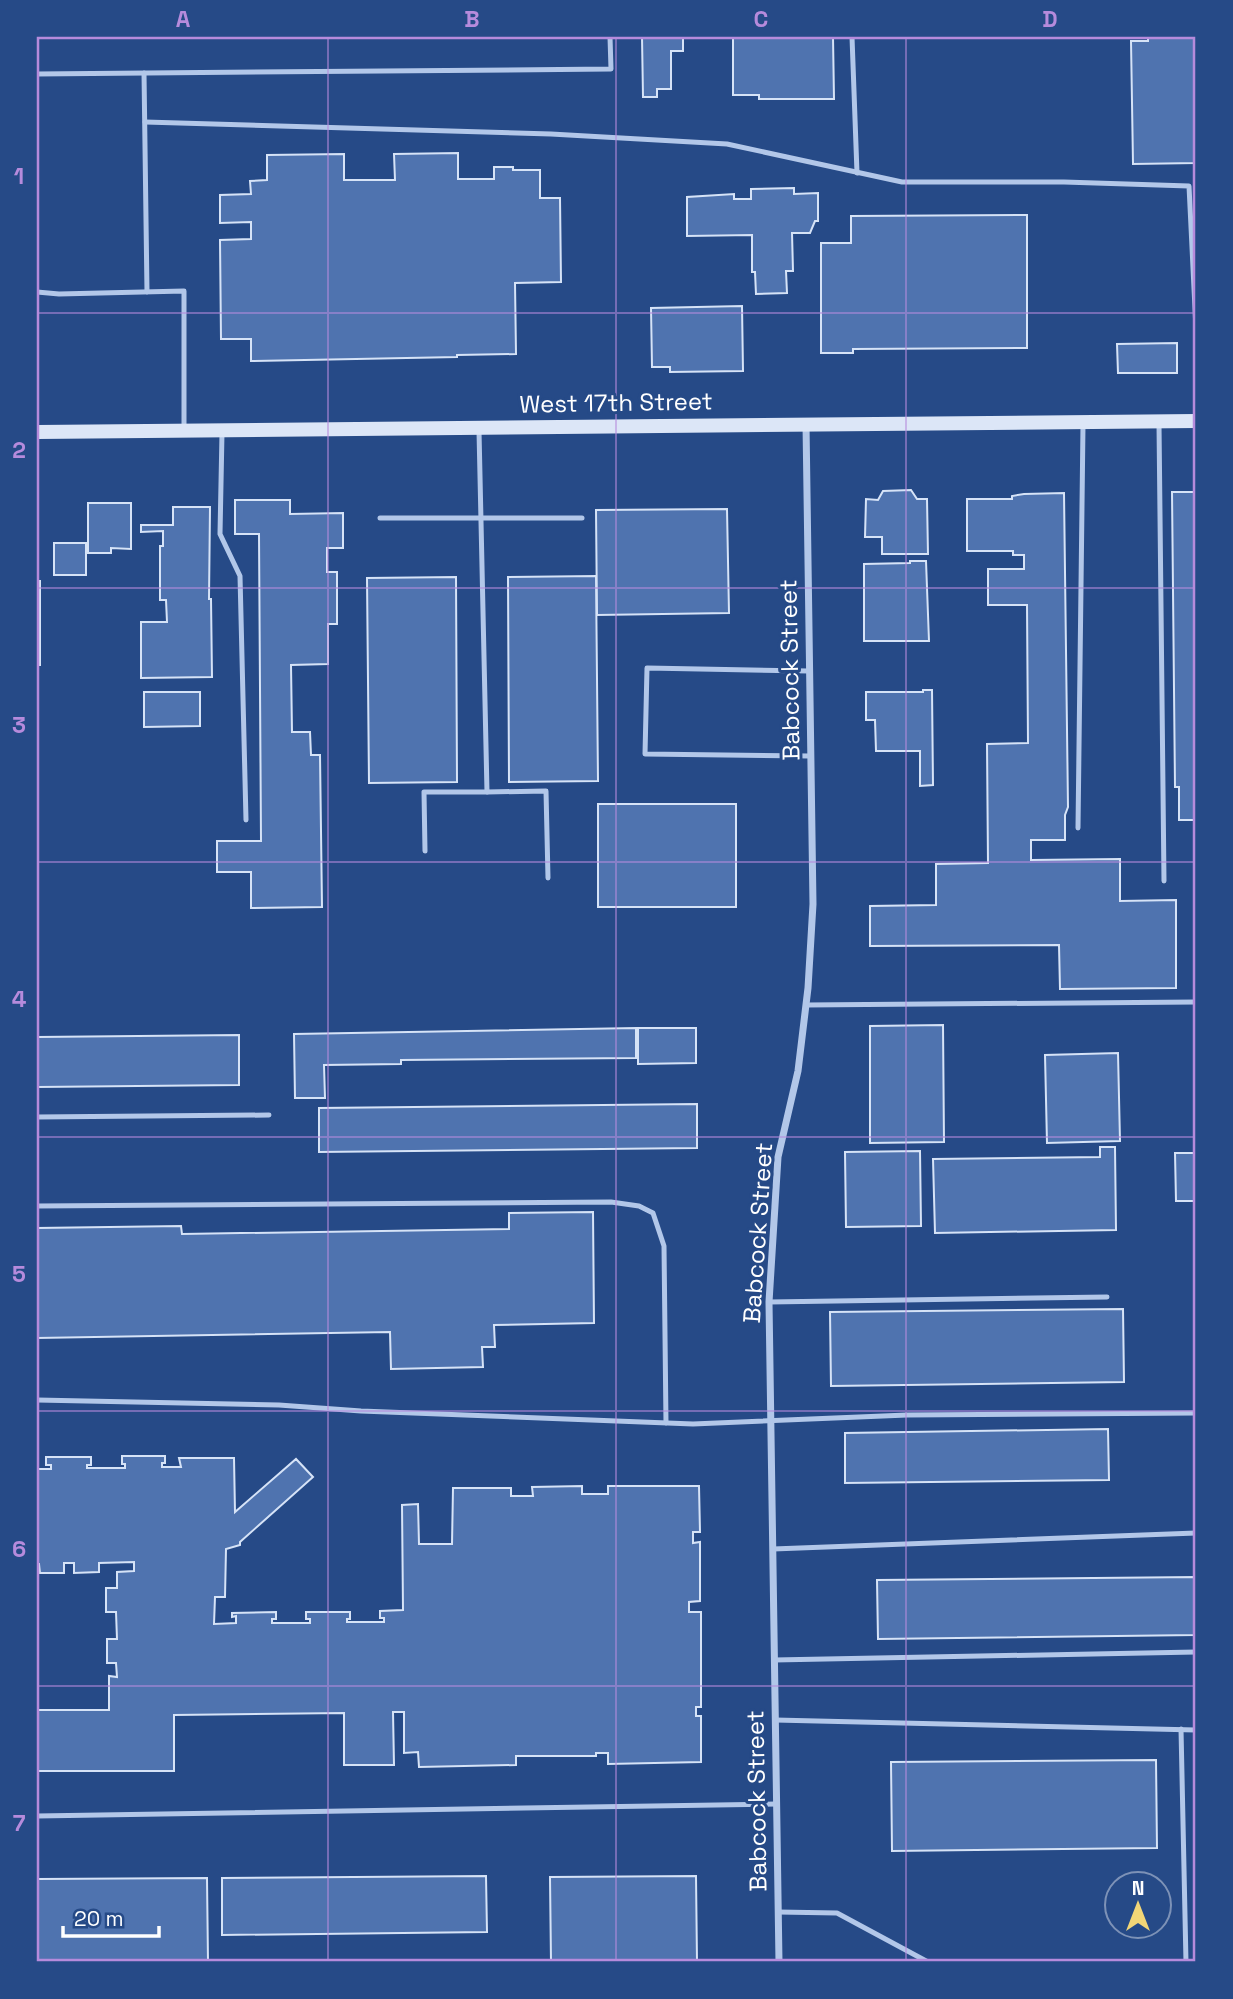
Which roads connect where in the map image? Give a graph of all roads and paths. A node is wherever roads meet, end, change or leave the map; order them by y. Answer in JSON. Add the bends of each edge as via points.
{"nodes":[{"id":1,"x":610,"y":37,"type":"edge"},
{"id":2,"x":852,"y":37,"type":"edge"},
{"id":3,"x":144,"y":73,"type":"junction"},
{"id":4,"x":37,"y":74,"type":"edge"},
{"id":5,"x":145,"y":122,"type":"junction"},
{"id":6,"x":857,"y":173,"type":"junction"},
{"id":7,"x":37,"y":292,"type":"edge"},
{"id":8,"x":147,"y":292,"type":"junction"},
{"id":9,"x":1196,"y":330,"type":"edge"},
{"id":10,"x":1159,"y":421,"type":"junction"},
{"id":11,"x":1196,"y":421,"type":"edge"},
{"id":12,"x":1083,"y":422,"type":"junction"},
{"id":13,"x":806,"y":424,"type":"junction"},
{"id":14,"x":479,"y":428,"type":"junction"},
{"id":15,"x":223,"y":430,"type":"junction"},
{"id":16,"x":184,"y":431,"type":"junction"},
{"id":17,"x":37,"y":432,"type":"edge"},
{"id":18,"x":380,"y":518,"type":"dead end"},
{"id":19,"x":582,"y":518,"type":"dead end"},
{"id":20,"x":481,"y":519,"type":"junction"},
{"id":21,"x":809,"y":670,"type":"junction"},
{"id":22,"x":810,"y":756,"type":"junction"},
{"id":23,"x":487,"y":792,"type":"junction"},
{"id":24,"x":246,"y":820,"type":"dead end"},
{"id":25,"x":1078,"y":828,"type":"dead end"},
{"id":26,"x":425,"y":851,"type":"dead end"},
{"id":27,"x":548,"y":878,"type":"dead end"},
{"id":28,"x":1164,"y":880,"type":"dead end"},
{"id":29,"x":1196,"y":1002,"type":"edge"},
{"id":30,"x":806,"y":1005,"type":"junction"},
{"id":31,"x":269,"y":1115,"type":"dead end"},
{"id":32,"x":37,"y":1116,"type":"edge"},
{"id":33,"x":37,"y":1206,"type":"edge"},
{"id":34,"x":1107,"y":1297,"type":"dead end"},
{"id":35,"x":769,"y":1302,"type":"junction"},
{"id":36,"x":37,"y":1401,"type":"edge"},
{"id":37,"x":1196,"y":1413,"type":"edge"},
{"id":38,"x":770,"y":1421,"type":"junction"},
{"id":39,"x":666,"y":1423,"type":"junction"},
{"id":40,"x":1196,"y":1533,"type":"edge"},
{"id":41,"x":773,"y":1549,"type":"junction"},
{"id":42,"x":1196,"y":1652,"type":"edge"},
{"id":43,"x":774,"y":1660,"type":"junction"},
{"id":44,"x":775,"y":1720,"type":"junction"},
{"id":45,"x":1181,"y":1729,"type":"junction"},
{"id":46,"x":1196,"y":1730,"type":"edge"},
{"id":47,"x":777,"y":1804,"type":"junction"},
{"id":48,"x":37,"y":1815,"type":"edge"},
{"id":49,"x":778,"y":1912,"type":"junction"},
{"id":50,"x":779,"y":1962,"type":"edge"},
{"id":51,"x":928,"y":1962,"type":"edge"},
{"id":52,"x":1186,"y":1962,"type":"edge"}],
"edges":[{"from":1,"to":3,"type":"lane","via":[[611,69]]},
{"from":2,"to":6,"type":"lane"},
{"from":3,"to":4,"type":"lane"},
{"from":3,"to":5,"type":"lane"},
{"from":5,"to":6,"type":"lane","via":[[727,144]]},
{"from":5,"to":8,"type":"lane"},
{"from":6,"to":9,"type":"lane","via":[[902,183],[1189,186]]},
{"from":7,"to":8,"type":"lane"},
{"from":8,"to":16,"type":"lane","via":[[184,291]]},
{"from":10,"to":11,"type":"street","name":"West 17th Street"},
{"from":10,"to":12,"type":"street","name":"West 17th Street"},
{"from":10,"to":28,"type":"lane"},
{"from":12,"to":13,"type":"street","name":"West 17th Street"},
{"from":12,"to":25,"type":"lane"},
{"from":13,"to":14,"type":"street","name":"West 17th Street"},
{"from":13,"to":21,"type":"street","name":"Babcock Street"},
{"from":14,"to":15,"type":"street","name":"West 17th Street"},
{"from":14,"to":20,"type":"lane"},
{"from":15,"to":16,"type":"street","name":"West 17th Street"},
{"from":15,"to":24,"type":"lane","via":[[220,534],[240,576]]},
{"from":16,"to":17,"type":"street","name":"West 17th Street"},
{"from":18,"to":20,"type":"lane"},
{"from":19,"to":20,"type":"lane"},
{"from":20,"to":23,"type":"lane"},
{"from":21,"to":22,"type":"street","name":"Babcock Street"},
{"from":21,"to":22,"type":"lane","via":[[647,668],[645,754]]},
{"from":22,"to":30,"type":"street","name":"Babcock Street","via":[[813,904]]},
{"from":23,"to":26,"type":"lane","via":[[424,792]]},
{"from":23,"to":27,"type":"lane","via":[[546,791]]},
{"from":29,"to":30,"type":"lane"},
{"from":30,"to":35,"type":"street","name":"Babcock Street","via":[[778,1157]]},
{"from":31,"to":32,"type":"lane"},
{"from":33,"to":39,"type":"lane","via":[[611,1202],[639,1206],[653,1213],[664,1246]]},
{"from":34,"to":35,"type":"lane"},
{"from":35,"to":38,"type":"street","name":"Babcock Street"},
{"from":36,"to":39,"type":"lane","via":[[279,1405]]},
{"from":37,"to":38,"type":"lane"},
{"from":38,"to":39,"type":"lane"},
{"from":38,"to":41,"type":"street","name":"Babcock Street"},
{"from":40,"to":41,"type":"lane"},
{"from":41,"to":43,"type":"street","name":"Babcock Street"},
{"from":42,"to":43,"type":"lane"},
{"from":43,"to":44,"type":"street","name":"Babcock Street"},
{"from":44,"to":45,"type":"lane"},
{"from":44,"to":47,"type":"street","name":"Babcock Street"},
{"from":45,"to":46,"type":"lane"},
{"from":45,"to":52,"type":"lane"},
{"from":47,"to":48,"type":"lane"},
{"from":47,"to":49,"type":"street","name":"Babcock Street"},
{"from":49,"to":50,"type":"street","name":"Babcock Street"},
{"from":49,"to":51,"type":"lane","via":[[837,1913]]}]}
